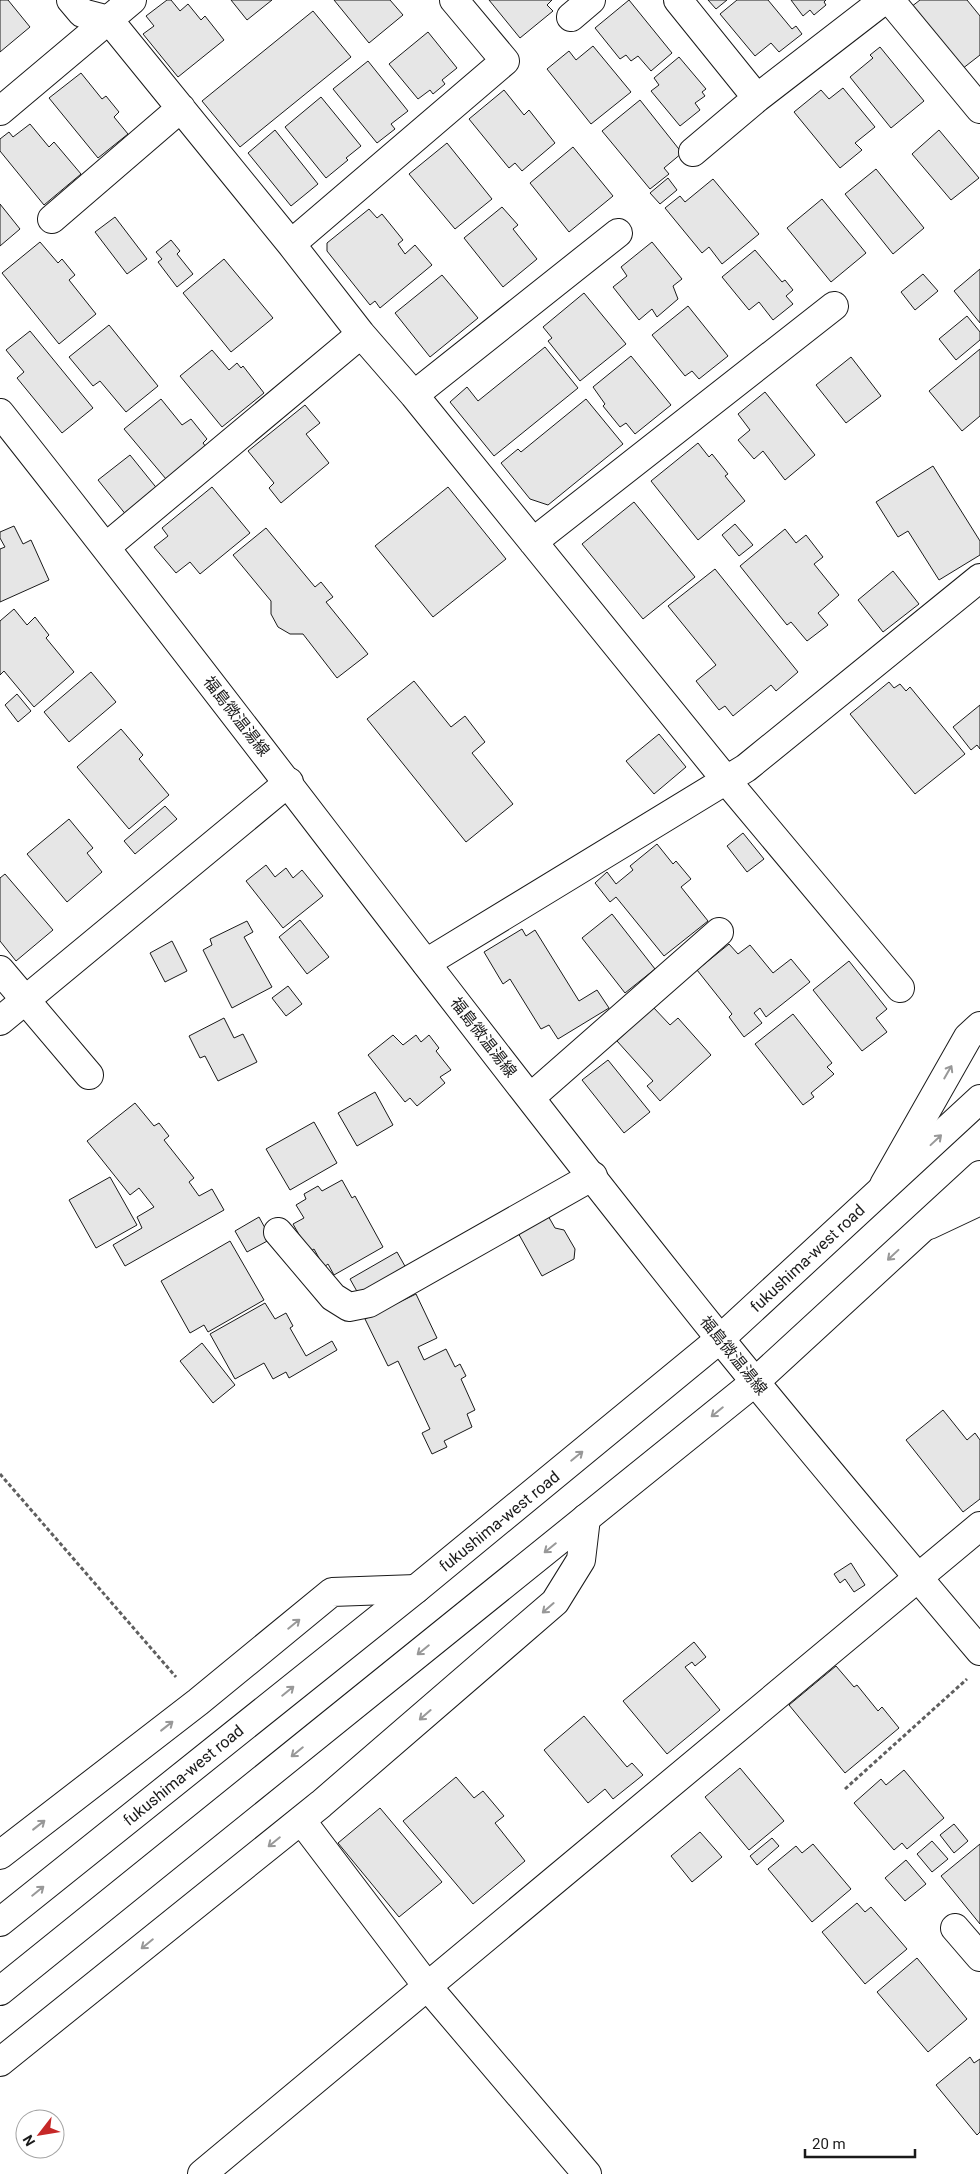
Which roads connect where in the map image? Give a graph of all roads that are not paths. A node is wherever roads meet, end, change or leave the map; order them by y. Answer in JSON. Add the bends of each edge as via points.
{"nodes":[{"id":1,"x":71,"y":0,"type":"edge"},
{"id":2,"x":132,"y":0,"type":"edge"},
{"id":3,"x":454,"y":0,"type":"edge"},
{"id":4,"x":678,"y":0,"type":"edge"},
{"id":5,"x":884,"y":0,"type":"edge"},
{"id":6,"x":890,"y":0,"type":"edge"},
{"id":7,"x":109,"y":20,"type":"junction"},
{"id":8,"x":756,"y":98,"type":"junction"},
{"id":9,"x":181,"y":108,"type":"junction"},
{"id":10,"x":980,"y":109,"type":"edge"},
{"id":11,"x":0,"y":111,"type":"edge"},
{"id":12,"x":694,"y":152,"type":"dead end"},
{"id":13,"x":52,"y":219,"type":"dead end"},
{"id":14,"x":618,"y":233,"type":"dead end"},
{"id":15,"x":291,"y":244,"type":"junction"},
{"id":16,"x":834,"y":306,"type":"dead end"},
{"id":17,"x":361,"y":334,"type":"junction"},
{"id":18,"x":414,"y":395,"type":"junction"},
{"id":19,"x":0,"y":414,"type":"edge"},
{"id":20,"x":533,"y":542,"type":"junction"},
{"id":21,"x":106,"y":548,"type":"junction"},
{"id":22,"x":980,"y":578,"type":"edge"},
{"id":23,"x":726,"y":780,"type":"junction"},
{"id":24,"x":289,"y":782,"type":"junction"},
{"id":25,"x":719,"y":932,"type":"dead end"},
{"id":26,"x":426,"y":964,"type":"junction"},
{"id":27,"x":0,"y":970,"type":"edge"},
{"id":28,"x":900,"y":988,"type":"dead end"},
{"id":29,"x":25,"y":999,"type":"junction"},
{"id":30,"x":0,"y":1021,"type":"edge"},
{"id":31,"x":980,"y":1026,"type":"edge"},
{"id":32,"x":89,"y":1074,"type":"dead end"},
{"id":33,"x":531,"y":1097,"type":"junction"},
{"id":34,"x":980,"y":1099,"type":"edge"},
{"id":35,"x":980,"y":1175,"type":"edge"},
{"id":36,"x":593,"y":1176,"type":"junction"},
{"id":37,"x":881,"y":1190,"type":"junction"},
{"id":38,"x":980,"y":1201,"type":"edge"},
{"id":39,"x":920,"y":1230,"type":"junction"},
{"id":40,"x":278,"y":1232,"type":"dead end"},
{"id":41,"x":720,"y":1339,"type":"junction"},
{"id":42,"x":755,"y":1382,"type":"junction"},
{"id":43,"x":586,"y":1518,"type":"junction"},
{"id":44,"x":980,"y":1526,"type":"edge"},
{"id":45,"x":918,"y":1578,"type":"junction"},
{"id":46,"x":416,"y":1589,"type":"junction"},
{"id":47,"x":976,"y":1662,"type":"edge"},
{"id":48,"x":301,"y":1820,"type":"junction"},
{"id":49,"x":0,"y":1854,"type":"edge"},
{"id":50,"x":0,"y":1922,"type":"edge"},
{"id":51,"x":955,"y":1928,"type":"dead end"},
{"id":52,"x":980,"y":1957,"type":"edge"},
{"id":53,"x":427,"y":1986,"type":"junction"},
{"id":54,"x":0,"y":1991,"type":"edge"},
{"id":55,"x":0,"y":2062,"type":"edge"},
{"id":56,"x":202,"y":2174,"type":"edge"},
{"id":57,"x":587,"y":2174,"type":"edge"}],
"edges":[{"from":1,"to":7,"type":"main road","via":[[82,13]]},
{"from":2,"to":7,"type":"main road"},
{"from":3,"to":15,"type":"main road","via":[[504,61]]},
{"from":4,"to":8,"type":"main road"},
{"from":5,"to":8,"type":"main road"},
{"from":6,"to":10,"type":"main road"},
{"from":7,"to":9,"type":"main road"},
{"from":7,"to":11,"type":"main road"},
{"from":8,"to":12,"type":"main road"},
{"from":9,"to":13,"type":"main road"},
{"from":9,"to":15,"type":"main road"},
{"from":14,"to":18,"type":"main road"},
{"from":15,"to":17,"type":"main road"},
{"from":16,"to":20,"type":"main road"},
{"from":17,"to":18,"type":"main road"},
{"from":17,"to":21,"type":"main road"},
{"from":18,"to":20,"type":"main road"},
{"from":19,"to":21,"type":"main road","name":"福島微温湯線"},
{"from":20,"to":23,"type":"main road"},
{"from":21,"to":24,"type":"main road","name":"福島微温湯線"},
{"from":22,"to":23,"type":"main road","via":[[746,768]]},
{"from":23,"to":26,"type":"main road"},
{"from":23,"to":28,"type":"main road"},
{"from":24,"to":26,"type":"main road","name":"福島微温湯線"},
{"from":24,"to":29,"type":"main road"},
{"from":25,"to":33,"type":"main road"},
{"from":26,"to":33,"type":"main road","name":"福島微温湯線"},
{"from":27,"to":29,"type":"main road"},
{"from":29,"to":30,"type":"main road"},
{"from":29,"to":32,"type":"main road"},
{"from":37,"to":31,"type":"main road","one_way":true,"via":[[968,1037]]},
{"from":33,"to":36,"type":"main road","name":"福島微温湯線"},
{"from":37,"to":34,"type":"main road","name":"fukushima-west road","one_way":true},
{"from":35,"to":39,"type":"main road"},
{"from":36,"to":40,"type":"main road","via":[[369,1303],[349,1307],[333,1297]]},
{"from":36,"to":41,"type":"main road","name":"福島微温湯線"},
{"from":37,"to":41,"type":"main road","name":"fukushima-west road"},
{"from":38,"to":39,"type":"main road"},
{"from":39,"to":42,"type":"main road","one_way":true},
{"from":41,"to":42,"type":"main road","name":"福島微温湯線"},
{"from":46,"to":41,"type":"main road","name":"fukushima-west road","one_way":true},
{"from":42,"to":43,"type":"main road","one_way":true},
{"from":42,"to":45,"type":"main road","name":"福島微温湯線"},
{"from":43,"to":48,"type":"main road","one_way":true,"via":[[581,1560],[555,1602]]},
{"from":43,"to":54,"type":"main road","one_way":true},
{"from":44,"to":45,"type":"main road"},
{"from":45,"to":47,"type":"main road","name":"福島微温湯線"},
{"from":45,"to":53,"type":"main road"},
{"from":49,"to":46,"type":"main road","one_way":true,"via":[[198,1702],[332,1592]]},
{"from":50,"to":46,"type":"main road","name":"fukushima-west road","one_way":true},
{"from":48,"to":53,"type":"main road"},
{"from":48,"to":55,"type":"main road","one_way":true},
{"from":51,"to":52,"type":"main road"},
{"from":53,"to":56,"type":"main road"},
{"from":53,"to":57,"type":"main road"}]}
